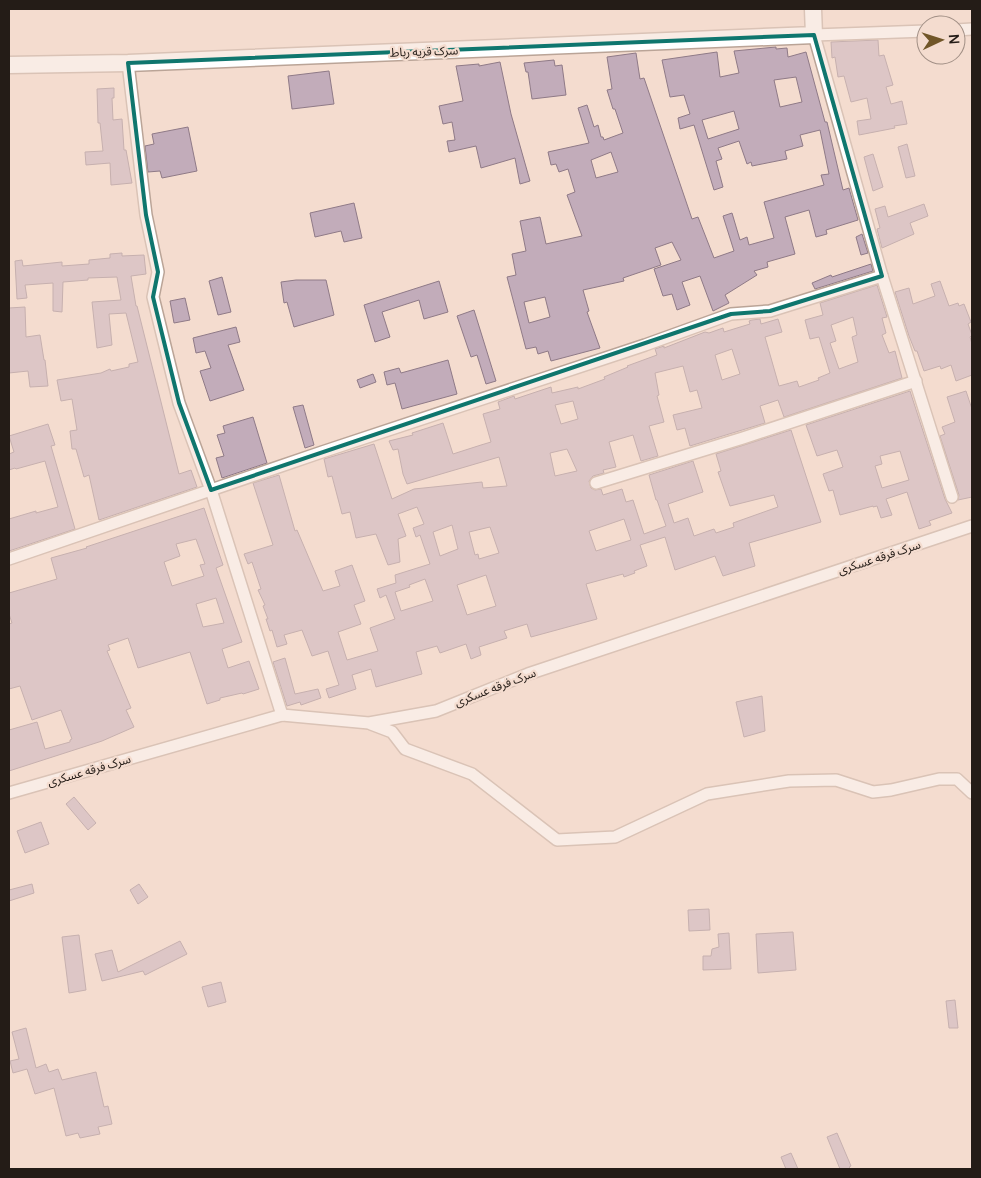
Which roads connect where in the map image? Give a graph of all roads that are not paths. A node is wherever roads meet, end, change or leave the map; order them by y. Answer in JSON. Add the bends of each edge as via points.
{"nodes":[{"id":1,"x":812,"y":9,"type":"edge"},
{"id":2,"x":916,"y":31,"type":"edge"},
{"id":3,"x":814,"y":35,"type":"junction"},
{"id":4,"x":128,"y":63,"type":"junction"},
{"id":5,"x":9,"y":66,"type":"edge"},
{"id":6,"x":882,"y":276,"type":"junction"},
{"id":7,"x":916,"y":381,"type":"junction"},
{"id":8,"x":596,"y":483,"type":"dead end"},
{"id":9,"x":211,"y":490,"type":"junction"},
{"id":10,"x":952,"y":497,"type":"dead end"},
{"id":11,"x":972,"y":526,"type":"edge"},
{"id":12,"x":9,"y":559,"type":"edge"},
{"id":13,"x":282,"y":715,"type":"junction"},
{"id":14,"x":369,"y":723,"type":"junction"},
{"id":15,"x":9,"y":793,"type":"edge"},
{"id":16,"x":972,"y":793,"type":"edge"}],
"edges":[{"from":1,"to":3,"type":"street"},
{"from":2,"to":3,"type":"street"},
{"from":3,"to":4,"type":"street","name":"سرک قریه رباط"},
{"from":3,"to":6,"type":"street"},
{"from":4,"to":5,"type":"street","name":"سرک قریه رباط"},
{"from":4,"to":9,"type":"street","via":[[146,214],[158,272],[153,297],[179,402]]},
{"from":6,"to":7,"type":"street"},
{"from":6,"to":9,"type":"street","via":[[770,311],[731,314]]},
{"from":7,"to":8,"type":"street"},
{"from":7,"to":10,"type":"street"},
{"from":9,"to":12,"type":"street"},
{"from":9,"to":13,"type":"street"},
{"from":11,"to":14,"type":"street","name":"سرک فرقه عسکری","via":[[528,674],[436,710]]},
{"from":13,"to":14,"type":"street","name":"سرک فرقه عسکری"},
{"from":13,"to":15,"type":"street","name":"سرک فرقه عسکری"},
{"from":14,"to":16,"type":"street","via":[[392,732],[405,749],[472,774],[557,840],[615,837],[708,794],[789,781],[836,780],[873,792],[939,779],[957,779]]}]}
